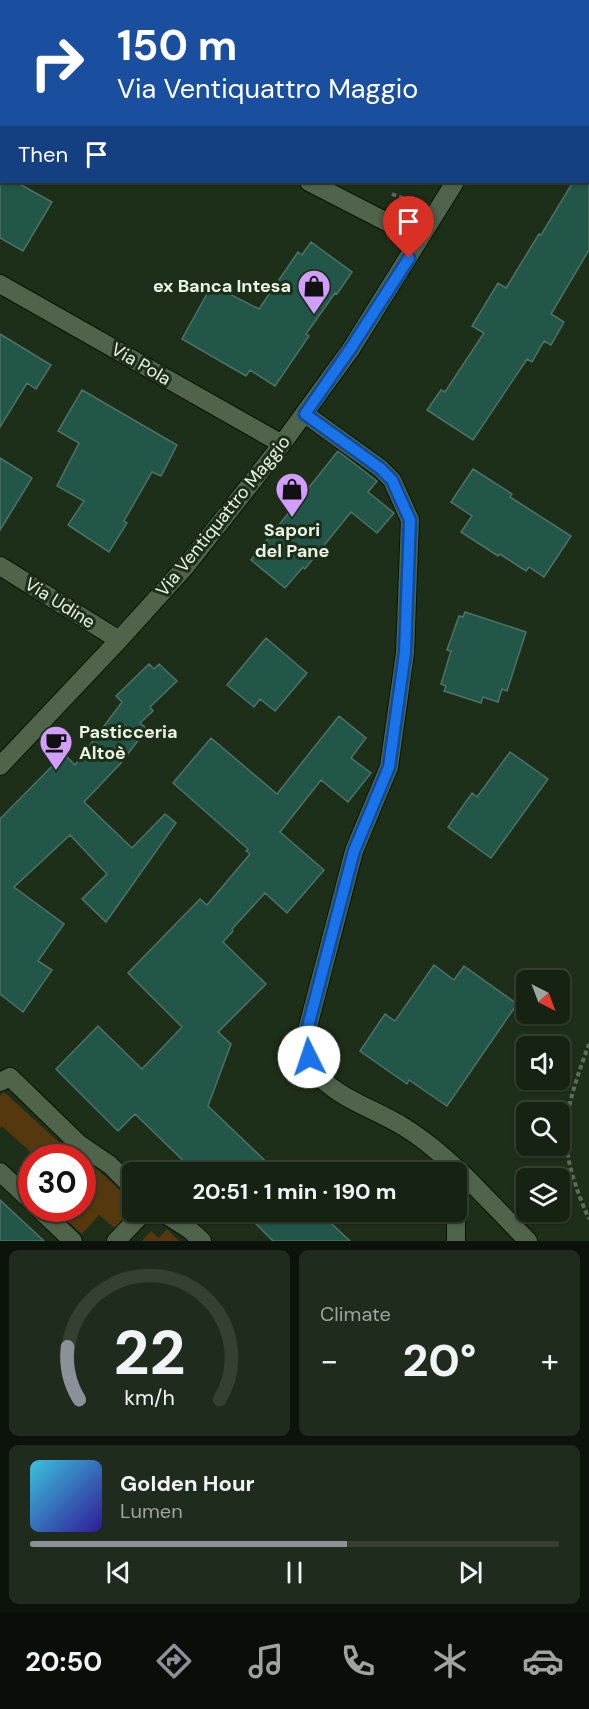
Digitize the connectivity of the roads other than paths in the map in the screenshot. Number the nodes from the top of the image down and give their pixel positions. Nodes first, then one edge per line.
1 (311, 183) edge
2 (454, 183) edge
3 (420, 239) junction
4 (0, 284) edge
5 (305, 414) junction
6 (282, 444) junction
7 (0, 566) edge
8 (119, 640) junction
9 (0, 766) edge
10 (0, 1082) edge
11 (450, 1162) edge
12 (0, 1172) edge
13 (122, 1177) edge
14 (467, 1178) edge
15 (18, 1189) edge
16 (53, 1222) edge
17 (134, 1222) edge
18 (178, 1222) edge
19 (456, 1222) edge
20 (74, 1241) edge
21 (116, 1241) edge
22 (202, 1241) edge
23 (456, 1241) edge
24 (528, 1241) edge

1 - 3 street
2 - 3 street, Via Ventiquattro Maggio
3 - 5 street, Via Ventiquattro Maggio
4 - 6 street, Via Pola
5 - 6 street, Via Ventiquattro Maggio
5 - 11 street
6 - 8 street, Via Ventiquattro Maggio
7 - 8 street, Via Udine
8 - 9 street, Via Ventiquattro Maggio
10 - 13 street
12 - 15 street
14 - 24 street
16 - 20 street
17 - 21 street
18 - 22 street
19 - 23 street

